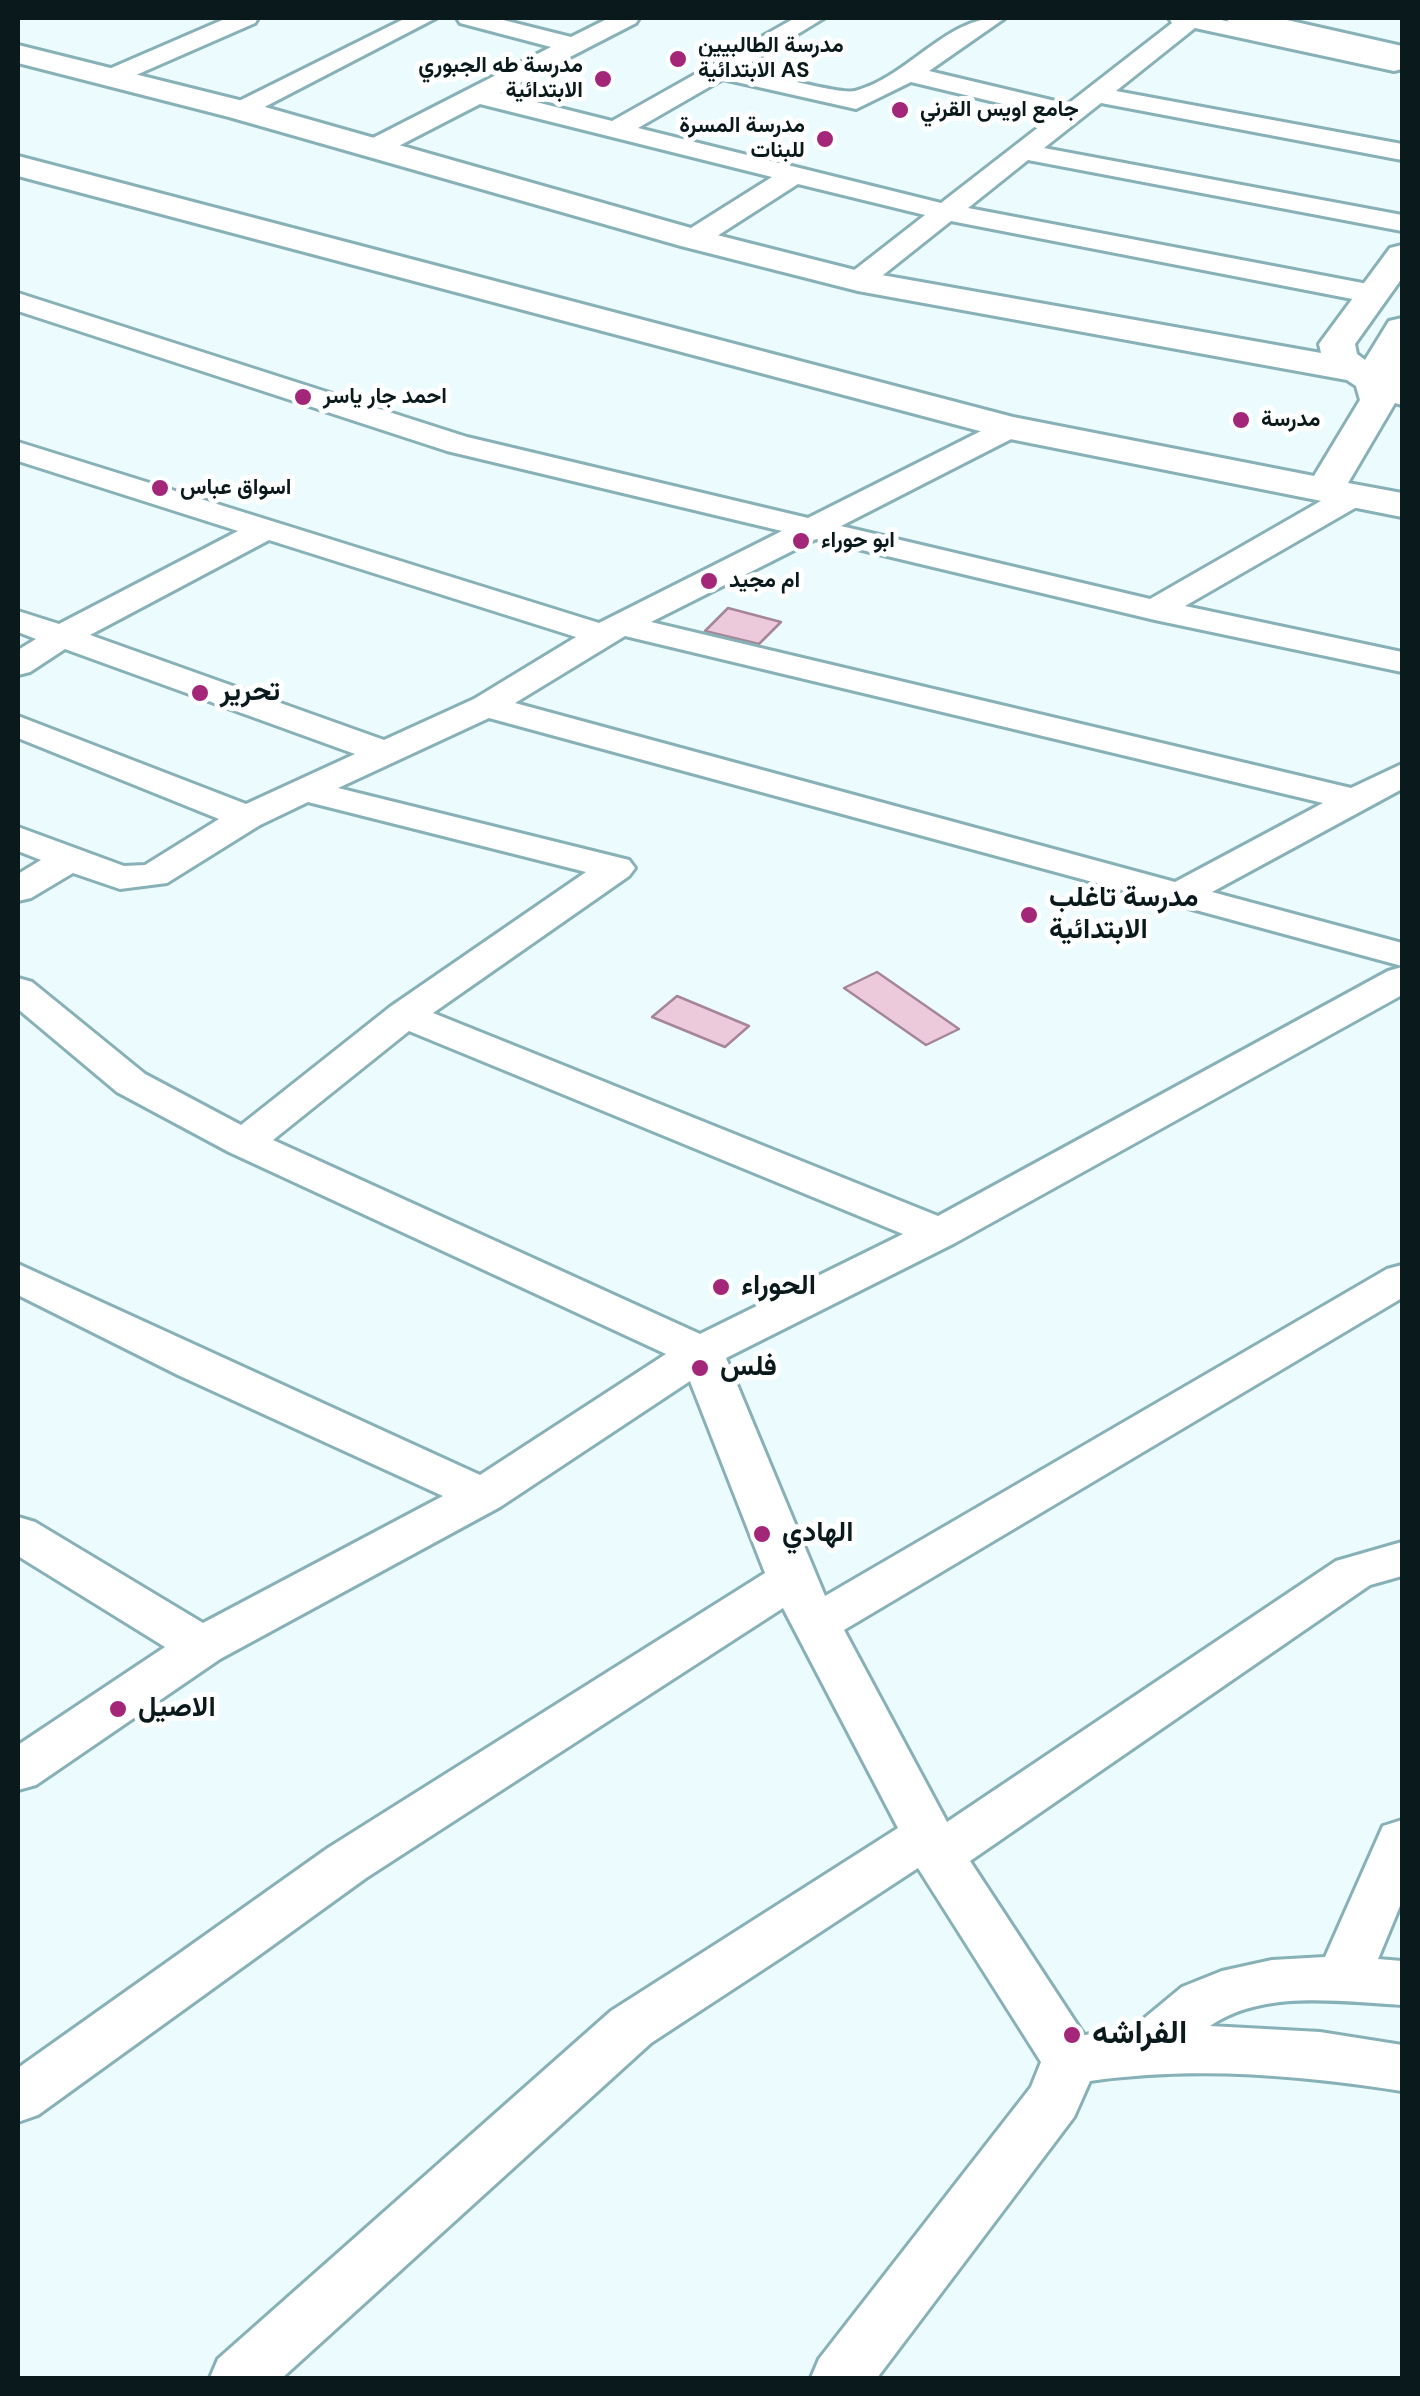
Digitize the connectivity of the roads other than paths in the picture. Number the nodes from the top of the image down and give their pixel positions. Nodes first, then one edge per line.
1 (182, 18) edge
2 (424, 18) edge
3 (469, 18) edge
4 (626, 18) edge
5 (812, 18) edge
6 (993, 18) edge
7 (1242, 18) edge
8 (1346, 18) edge
9 (1186, 19) edge
10 (235, 23) edge
11 (1402, 29) edge
12 (575, 46) junction
13 (18, 54) edge
14 (1394, 60) edge
15 (716, 70) junction
16 (908, 74) junction
17 (111, 77) junction
18 (1092, 94) junction
19 (480, 96) junction
20 (240, 110) junction
21 (1070, 112) junction
22 (617, 128) junction
23 (376, 147) junction
24 (1020, 152) junction
25 (1402, 152) edge
26 (18, 166) edge
27 (795, 174) junction
28 (944, 212) junction
29 (1402, 223) edge
30 (693, 239) junction
31 (1402, 256) edge
32 (858, 281) junction
33 (1373, 294) junction
34 (18, 302) edge
35 (1402, 329) edge
36 (1391, 384) edge
37 (1010, 428) junction
38 (18, 451) edge
39 (1338, 494) junction
40 (1402, 505) edge
41 (808, 528) junction
42 (264, 530) junction
43 (1155, 610) junction
44 (18, 620) edge
45 (613, 630) junction
46 (63, 636) junction
47 (1402, 662) edge
48 (18, 665) edge
49 (486, 706) junction
50 (18, 726) edge
51 (384, 752) junction
52 (1402, 775) edge
53 (302, 790) junction
54 (1354, 799) junction
55 (247, 817) junction
56 (18, 838) edge
57 (69, 858) junction
58 (18, 890) edge
59 (1182, 894) junction
60 (1402, 954) edge
61 (1402, 979) edge
62 (18, 990) edge
63 (404, 1015) junction
64 (244, 1143) junction
65 (940, 1232) junction
66 (18, 1278) edge
67 (1402, 1279) edge
68 (700, 1352) junction
69 (483, 1495) junction
70 (18, 1534) edge
71 (1402, 1559) edge
72 (804, 1601) junction
73 (202, 1646) junction
74 (18, 1771) edge
75 (1402, 1840) edge
76 (933, 1845) junction
77 (1343, 1978) junction
78 (1402, 1983) edge
79 (1146, 2048) junction
80 (1070, 2060) junction
81 (1402, 2068) edge
82 (18, 2098) edge
83 (240, 2378) edge
84 (841, 2378) edge

1 - 10 street
2 - 20 street
3 - 12 street
4 - 12 street
5 - 15 street
6 - 16 street
7 - 14 street
8 - 11 street
9 - 14 street
9 - 18 street
10 - 17 street
12 - 19 street
13 - 17 street
15 - 16 street
15 - 22 street
16 - 21 street
17 - 20 street
18 - 21 street
18 - 25 street
19 - 22 street
19 - 23 street
20 - 23 street
21 - 24 street
22 - 27 street
23 - 30 street
24 - 28 street
24 - 29 street
26 - 37 street
27 - 28 street
27 - 30 street
28 - 32 street
28 - 33 street
30 - 32 street
31 - 33 street
32 - 36 street
33 - 36 street
34 - 41 street
35 - 36 street
36 - 39 street
36 - 39 street
37 - 39 street
37 - 41 street
38 - 42 street
39 - 40 street
39 - 43 street
41 - 43 street
41 - 45 street
42 - 45 street
42 - 46 street
43 - 47 street
44 - 46 street
45 - 49 street
45 - 54 street
46 - 48 street
46 - 51 street
49 - 51 street
49 - 59 street
50 - 55 street
51 - 53 street
52 - 54 street
53 - 55 street
53 - 63 street
54 - 59 street
55 - 57 street
56 - 57 street
57 - 58 street
59 - 60 street
61 - 65 street
62 - 64 street
63 - 64 street
63 - 65 street
64 - 68 street
65 - 68 street
66 - 69 street
67 - 72 street
68 - 69 street
68 - 72 street
69 - 73 street
70 - 73 street
71 - 76 street
72 - 76 street
72 - 82 street
73 - 74 street
75 - 77 street
76 - 80 street
76 - 83 street
77 - 78 street
77 - 79 street
79 - 80 street
79 - 81 street
80 - 84 street

